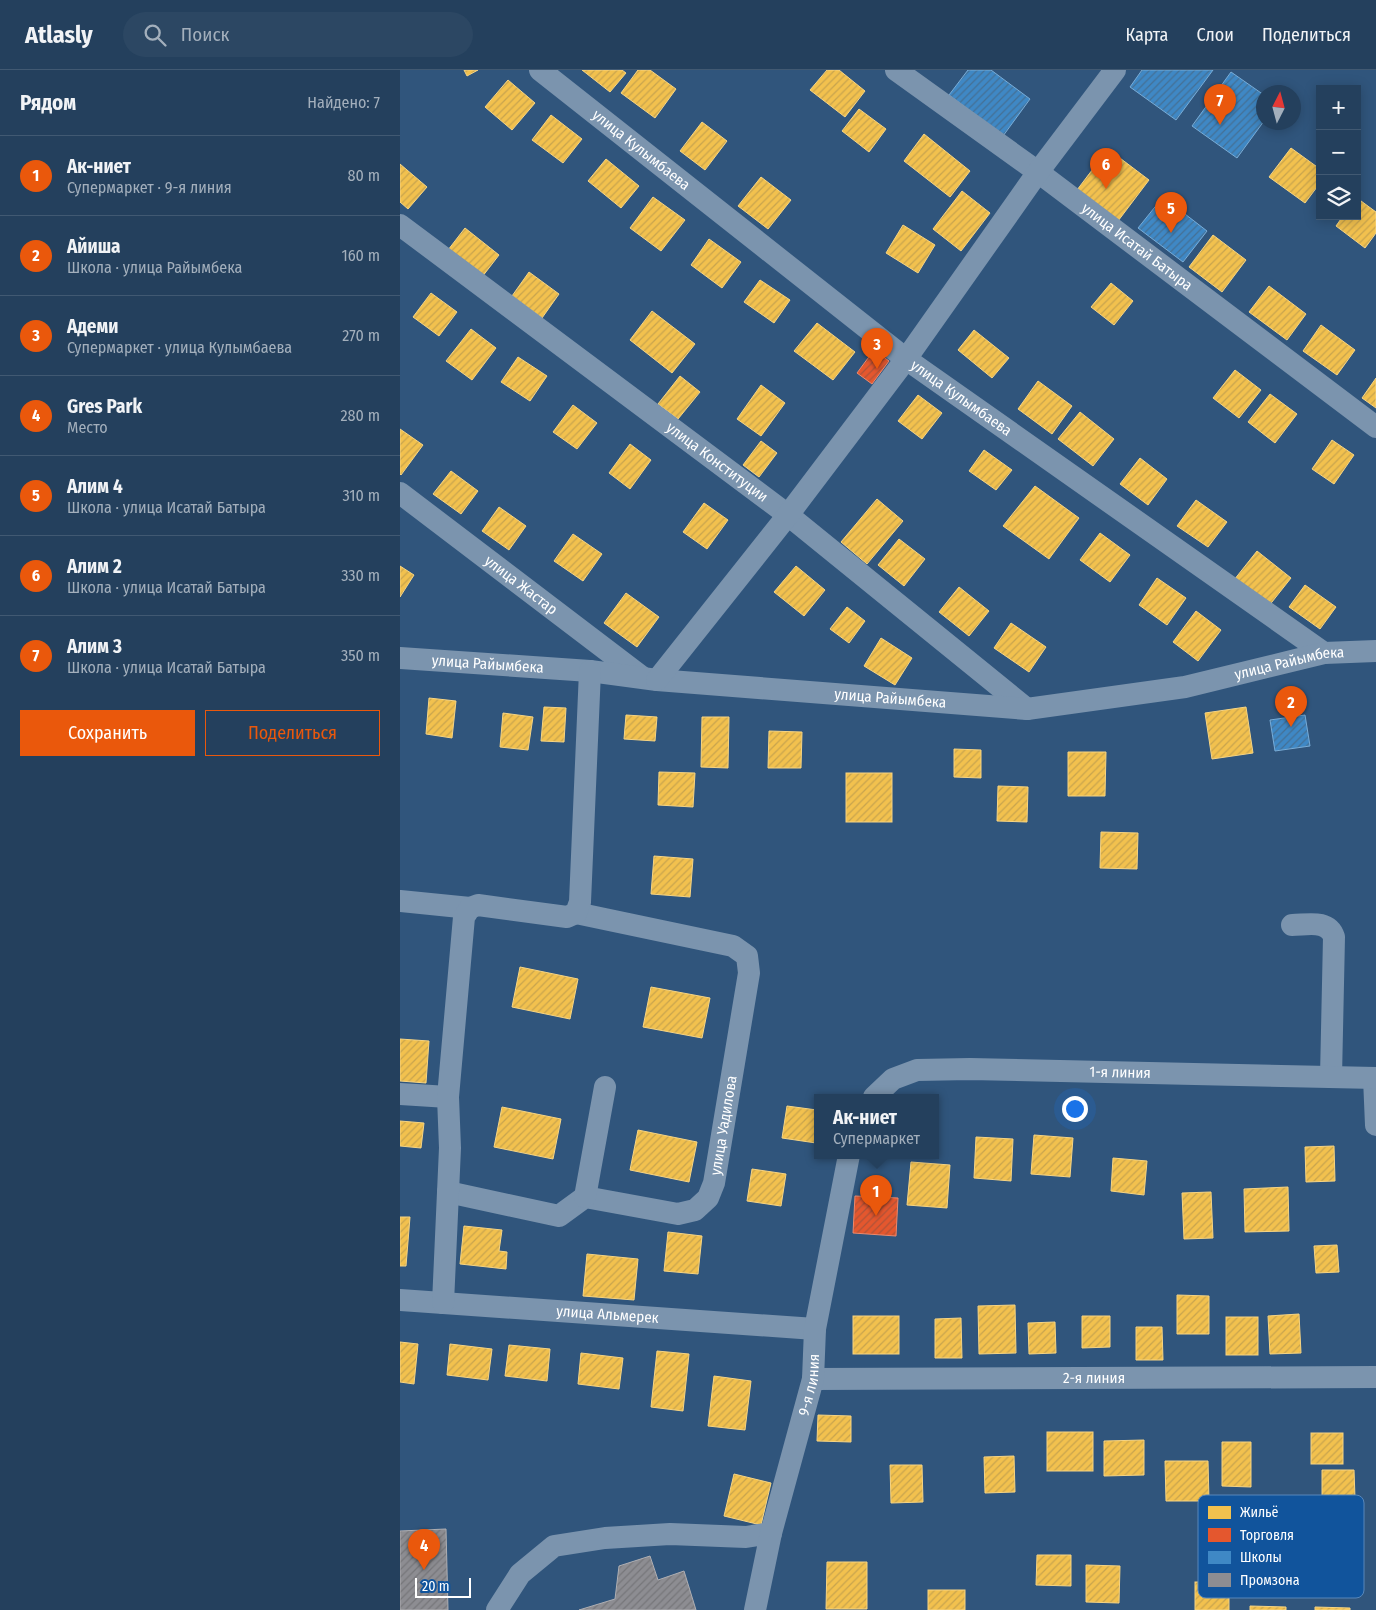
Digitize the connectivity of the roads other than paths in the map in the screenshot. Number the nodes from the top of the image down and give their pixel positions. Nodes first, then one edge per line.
1 (540, 70) edge
2 (896, 70) edge
3 (1115, 70) edge
4 (1038, 172) junction
5 (400, 225) edge
6 (906, 360) junction
7 (1376, 428) edge
8 (400, 493) edge
9 (788, 515) junction
10 (1376, 651) edge
11 (1324, 653) junction
12 (400, 658) edge
13 (590, 671) junction
14 (650, 679) junction
15 (1027, 709) junction
16 (400, 902) edge
17 (470, 908) junction
18 (576, 913) junction
19 (1292, 925) dead end
20 (1331, 1077) junction
21 (1375, 1078) edge
22 (605, 1087) dead end
23 (400, 1094) edge
24 (877, 1094) edge
25 (448, 1097) junction
26 (1376, 1125) edge
27 (848, 1159) edge
28 (448, 1192) junction
29 (585, 1197) junction
30 (400, 1300) edge
31 (443, 1303) junction
32 (815, 1329) junction
33 (1376, 1377) edge
34 (813, 1379) junction
35 (771, 1533) junction
36 (496, 1610) edge
37 (755, 1610) edge

1 - 6 street, улица Кулымбаева
2 - 4 street, улица Исатай Батыра
3 - 4 street
4 - 6 street
4 - 7 street, улица Исатай Батыра
5 - 9 street, улица Конституции
6 - 9 street
6 - 11 street, улица Кулымбаева
8 - 14 street, улица Жастар
9 - 14 street
9 - 15 street, улица Конституции
10 - 11 street, улица Райымбека
11 - 15 street, улица Райымбека
12 - 13 street, улица Райымбека
13 - 14 street, улица Райымбека
13 - 18 street
14 - 15 street, улица Райымбека
16 - 17 street, улица Уадилова
17 - 18 street, улица Уадилова
17 - 25 street
18 - 29 street, улица Уадилова
19 - 20 street
20 - 21 street, 1-я линия
20 - 24 street, 1-я линия
21 - 26 street
22 - 29 street
23 - 25 street
25 - 28 street
27 - 32 street, 9-я линия
28 - 29 street
28 - 31 street
30 - 31 street, улица Альмерек
31 - 32 street, улица Альмерек
32 - 34 street, 9-я линия
33 - 34 street, 2-я линия
34 - 35 street, 9-я линия
35 - 36 street
35 - 37 street, 9-я линия

